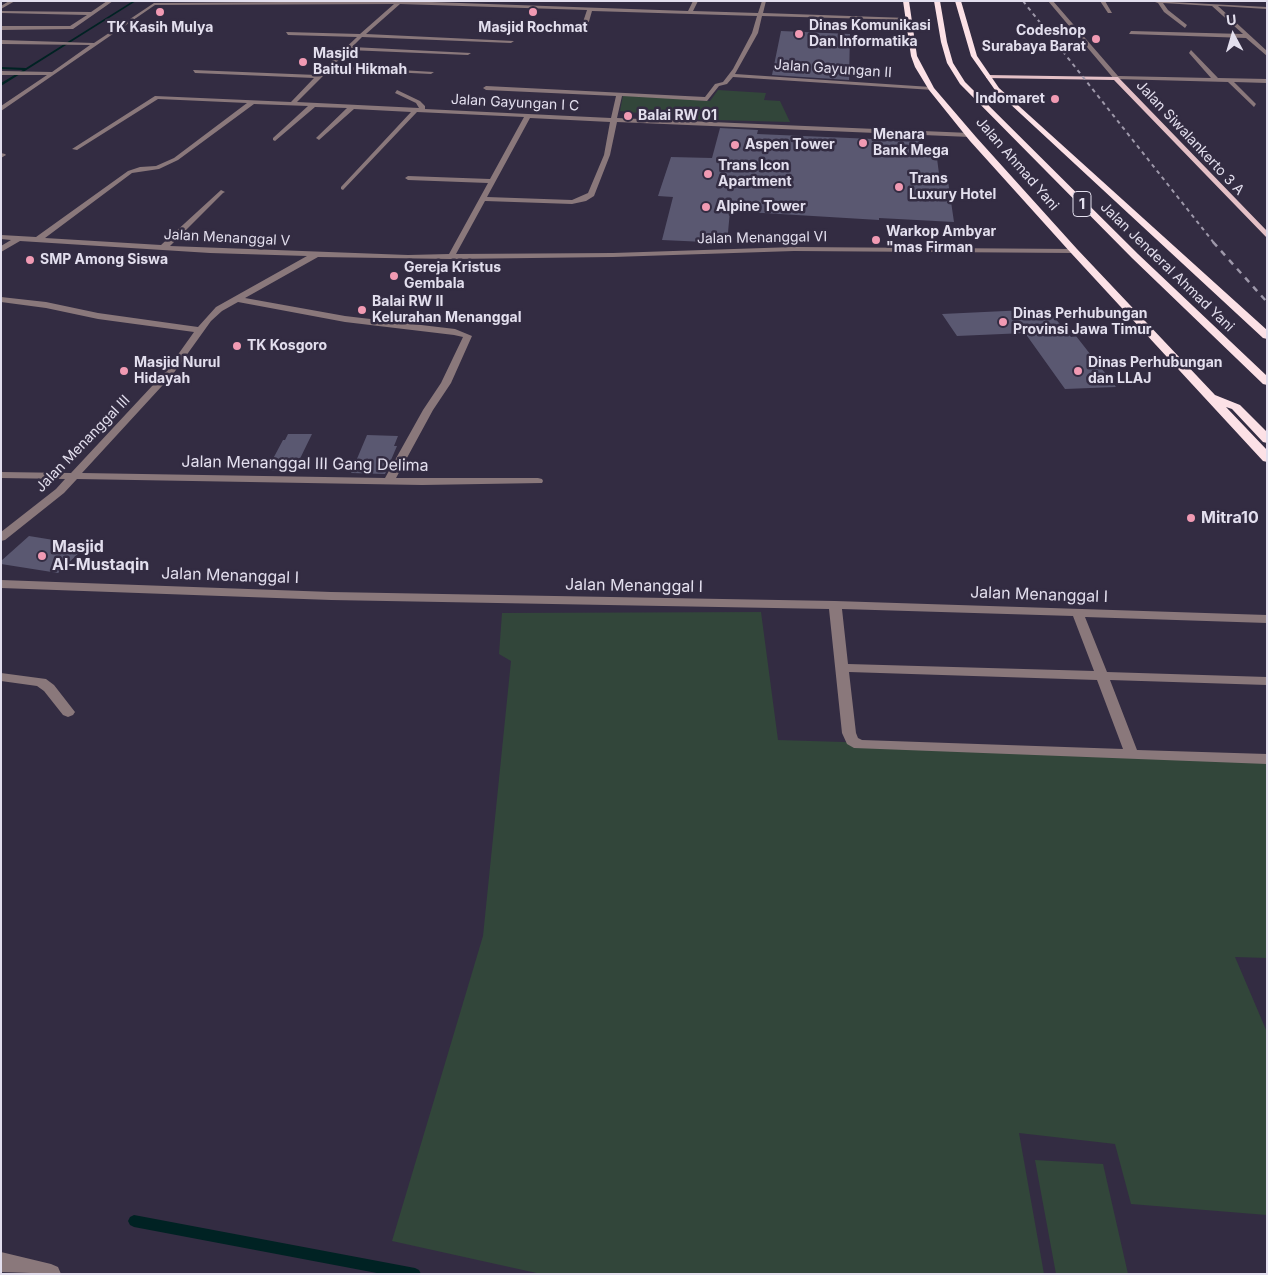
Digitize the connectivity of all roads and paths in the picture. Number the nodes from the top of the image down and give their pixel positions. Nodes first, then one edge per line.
1 (13, 1) edge
2 (111, 1) edge
3 (495, 1) edge
4 (696, 1) edge
5 (764, 1) edge
6 (937, 1) edge
7 (958, 1) edge
8 (1050, 1) edge
9 (1102, 1) edge
10 (1154, 1) edge
11 (1264, 1) edge
12 (400, 2) edge
13 (1160, 2) edge
14 (155, 3) edge
15 (908, 4) edge
16 (1214, 5) junction
17 (490, 6) junction
18 (1267, 6) edge
19 (1, 8) edge
20 (590, 10) junction
21 (1, 12) edge
22 (1110, 12) dead end
23 (689, 13) junction
24 (94, 14) junction
25 (761, 15) junction
26 (908, 20) junction
27 (585, 25) dead end
28 (1186, 26) dead end
29 (1, 28) edge
30 (288, 33) dead end
31 (1131, 33) dead end
32 (1248, 36) junction
33 (360, 37) junction
34 (1, 41) edge
35 (511, 41) dead end
36 (94, 44) junction
37 (347, 48) junction
38 (1259, 48) junction
39 (1267, 48) edge
40 (1191, 52) dead end
41 (468, 53) dead end
42 (1267, 54) edge
43 (329, 67) junction
44 (195, 71) dead end
45 (430, 72) dead end
46 (1, 73) edge
47 (15, 73) junction
48 (51, 74) junction
49 (732, 74) junction
50 (318, 77) junction
51 (988, 77) junction
52 (1116, 78) junction
53 (1, 79) edge
54 (1216, 80) junction
55 (1229, 80) junction
56 (1267, 81) edge
57 (486, 88) dead end
58 (931, 89) junction
59 (397, 92) dead end
60 (619, 94) junction
61 (254, 101) junction
62 (292, 104) junction
63 (313, 105) junction
64 (1254, 105) dead end
65 (352, 107) junction
66 (2, 108) edge
67 (418, 111) junction
68 (528, 116) junction
69 (614, 120) junction
70 (970, 135) junction
71 (319, 138) dead end
72 (275, 139) dead end
73 (75, 149) dead end
74 (408, 178) dead end
75 (492, 181) junction
76 (344, 188) dead end
77 (222, 192) dead end
78 (483, 199) junction
79 (1267, 236) edge
80 (1, 237) edge
81 (19, 238) junction
82 (38, 239) junction
83 (162, 248) junction
84 (1, 250) edge
85 (1074, 251) junction
86 (317, 254) junction
87 (451, 257) junction
88 (1, 299) edge
89 (239, 299) junction
90 (199, 330) junction
91 (1267, 336) edge
92 (1267, 382) edge
93 (1208, 396) junction
94 (1267, 439) edge
95 (1267, 458) edge
96 (1, 475) edge
97 (73, 477) junction
98 (389, 481) junction
99 (538, 481) dead end
100 (1, 538) edge
101 (1, 584) edge
102 (835, 605) junction
103 (1077, 612) junction
104 (1267, 619) edge
105 (842, 668) junction
106 (1102, 676) junction
107 (1, 677) edge
108 (1267, 681) edge
109 (68, 712) dead end
110 (1132, 754) junction
111 (1267, 758) edge
112 (1, 1262) edge
113 (51, 1274) edge

1 - 19 street
2 - 24 street
3 - 17 street
4 - 23 street
5 - 25 street
6 - 92 highway, Jalan Jenderal Ahmad Yani / 1
7 - 51 highway, Jalan Jenderal Ahmad Yani / 1
8 - 52 street
9 - 22 street
10 - 13 street
11 - 18 street
12 - 14 street
12 - 17 street
12 - 33 street
13 - 16 street
13 - 28 street
14 - 36 street
15 - 26 highway, Jalan Ahmad Yani / 1
16 - 18 street
16 - 32 street
17 - 20 street
20 - 23 street
20 - 27 street
21 - 24 street
23 - 25 street
24 - 29 street
25 - 26 street
25 - 49 street
26 - 58 highway, Jalan Ahmad Yani / 1
30 - 33 street
31 - 32 street
32 - 38 street
33 - 35 street
33 - 37 street
34 - 36 street
36 - 48 street
37 - 41 street
37 - 43 street
38 - 39 street
38 - 42 street
40 - 54 street
43 - 45 street
43 - 50 street
44 - 50 street
46 - 47 street
47 - 48 street
47 - 53 street
48 - 66 street
49 - 58 street, Jalan Gayungan II
49 - 60 street
50 - 62 street
51 - 52 main road
51 - 91 highway, Jalan Jenderal Ahmad Yani / 1
52 - 54 street
52 - 79 main road, Jalan Siwalankerto 3 A
54 - 55 street
55 - 56 street
55 - 64 street
57 - 60 street
58 - 70 highway, Jalan Ahmad Yani / 1
59 - 67 street
60 - 69 street
61 - 62 street, Jalan Gayungan I C
61 - 73 street, Jalan Gayungan I C
61 - 82 street
62 - 63 street, Jalan Gayungan I C
63 - 65 street, Jalan Gayungan I C
63 - 72 street
65 - 67 street, Jalan Gayungan I C
65 - 71 street
67 - 68 street, Jalan Gayungan I C
67 - 76 street
68 - 69 street, Jalan Gayungan I C
68 - 75 street
69 - 70 street, Jalan Gayungan I C
69 - 78 street
70 - 85 highway, Jalan Ahmad Yani / 1
74 - 75 street
75 - 78 street
77 - 83 street
78 - 87 street
80 - 81 street, Jalan Menanggal V
81 - 82 street, Jalan Menanggal V
81 - 84 street
82 - 83 street, Jalan Menanggal V
83 - 86 street, Jalan Menanggal V
85 - 87 street, Jalan Menanggal VI
85 - 93 highway, Jalan Ahmad Yani / 1
86 - 87 street, Jalan Menanggal V
86 - 89 street, Jalan Menanggal III
88 - 90 street
89 - 90 street, Jalan Menanggal III
89 - 98 street
90 - 97 street, Jalan Menanggal III
93 - 94 highway
93 - 95 highway, Jalan Ahmad Yani / 1
96 - 97 street, Jalan Menanggal III Gang Delima
97 - 98 street, Jalan Menanggal III Gang Delima
97 - 100 street, Jalan Menanggal III
98 - 99 street, Jalan Menanggal III Gang Delima
101 - 102 street, Jalan Menanggal I
102 - 103 street, Jalan Menanggal I
102 - 105 street
103 - 104 street, Jalan Menanggal I
103 - 106 street
105 - 106 street
105 - 110 street
106 - 108 street
106 - 110 street
107 - 109 street
110 - 111 street
112 - 113 street

